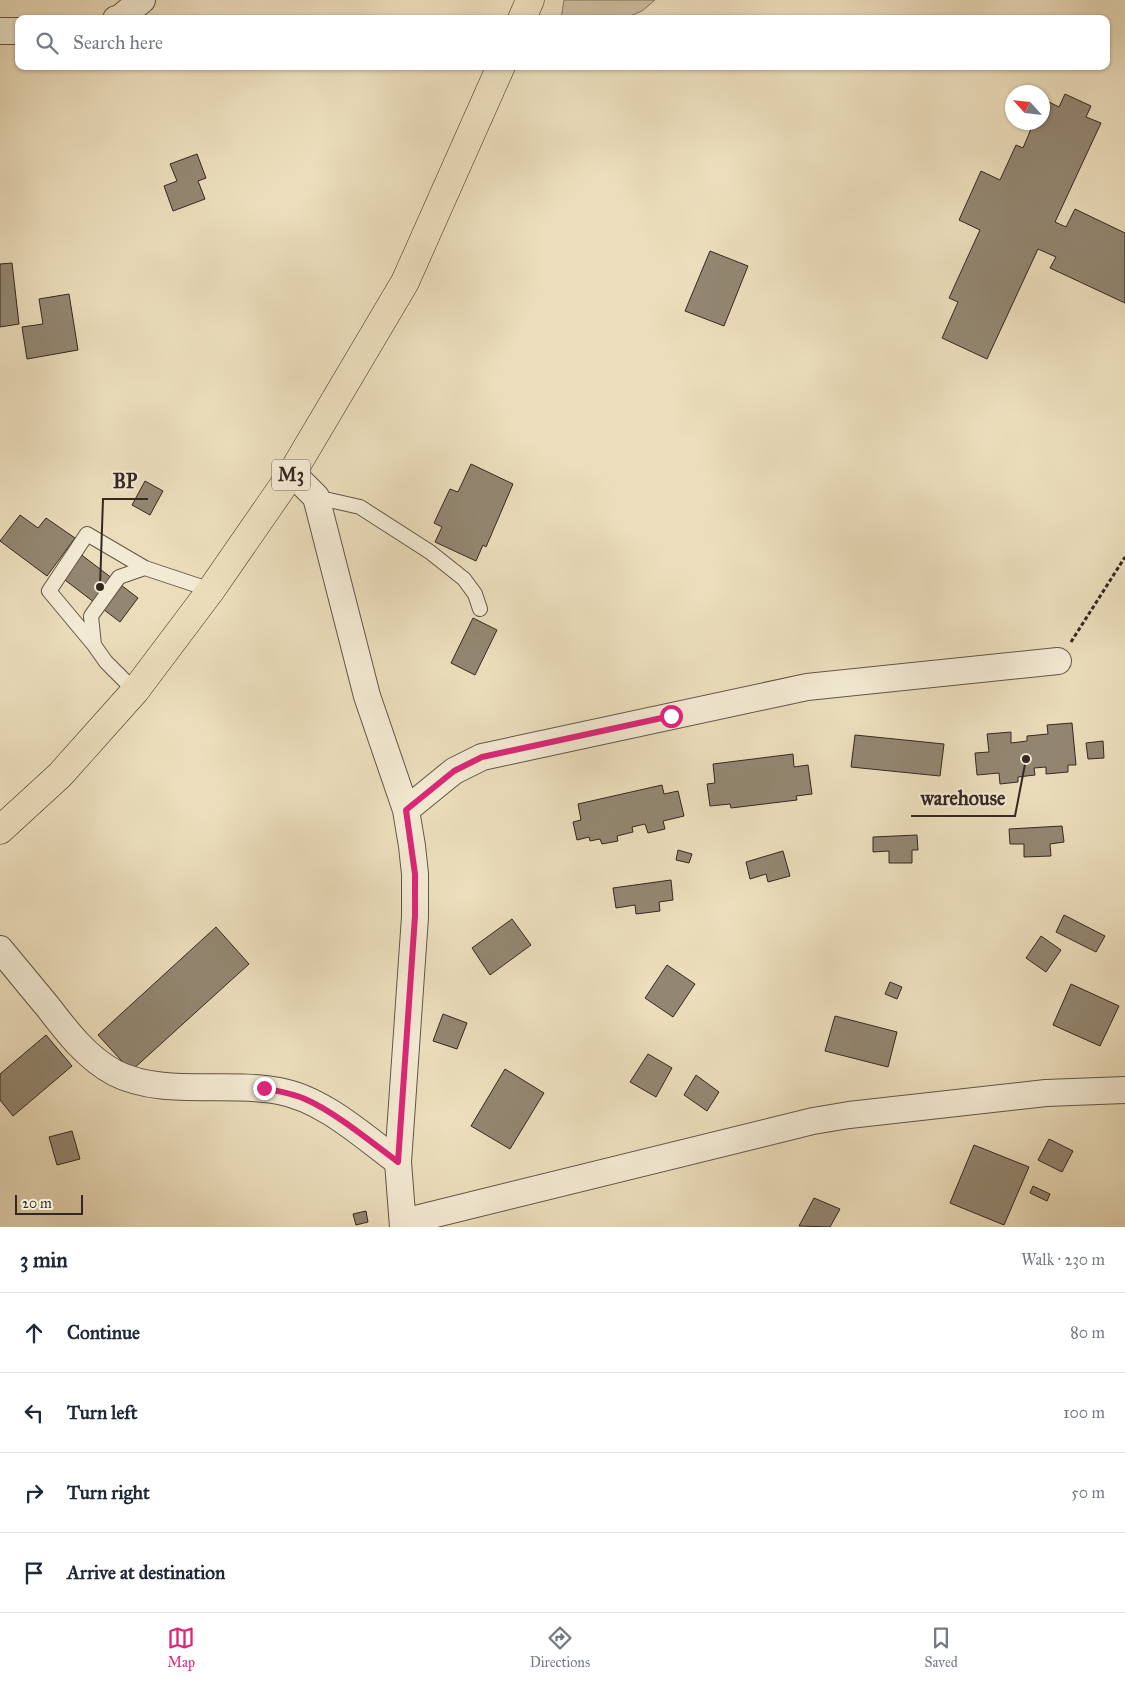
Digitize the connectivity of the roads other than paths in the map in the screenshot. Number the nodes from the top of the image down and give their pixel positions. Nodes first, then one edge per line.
1 (142, 0) edge
2 (530, 0) edge
3 (124, 15) edge
4 (524, 15) edge
5 (0, 31) edge
6 (15, 31) edge
7 (499, 70) edge
8 (292, 474) junction
9 (316, 497) junction
10 (145, 568) junction
11 (211, 590) junction
12 (480, 609) dead end
13 (94, 645) junction
14 (1058, 661) road end
15 (135, 691) junction
16 (406, 810) junction
17 (0, 830) edge
18 (0, 949) edge
19 (1125, 1090) edge
20 (398, 1162) junction
21 (403, 1225) edge

1 - 3 street
2 - 4 highway
5 - 6 street
7 - 8 highway, M3
8 - 9 street
8 - 11 highway, M3
9 - 12 lane
9 - 16 street
10 - 11 lane
10 - 13 lane
10 - 13 lane
11 - 15 highway, M3
13 - 15 lane
14 - 16 street
15 - 17 highway, M3
16 - 20 street
18 - 20 street
19 - 21 street
20 - 21 street

